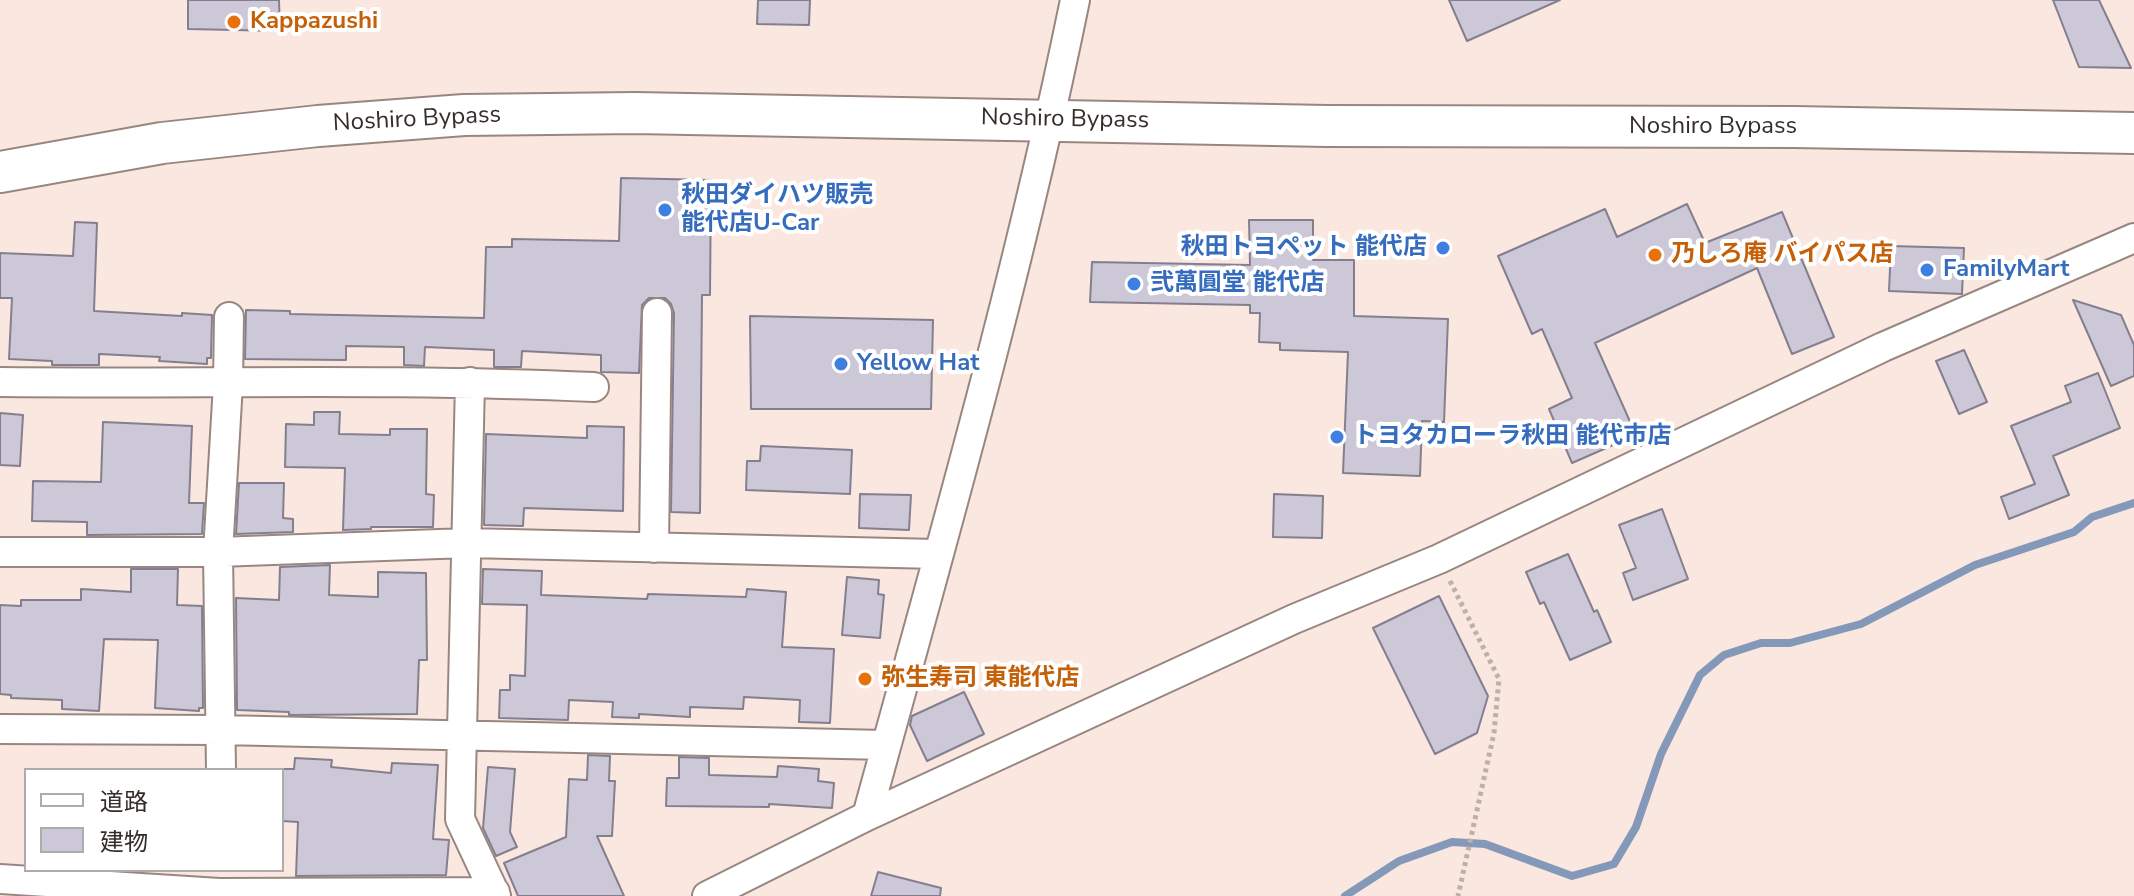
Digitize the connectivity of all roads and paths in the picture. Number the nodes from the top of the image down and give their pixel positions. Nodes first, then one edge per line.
1 (1075, 0) edge
2 (1050, 119) junction
3 (2134, 133) edge
4 (0, 172) edge
5 (2134, 238) edge
6 (657, 313) dead end
7 (229, 317) dead end
8 (0, 382) edge
9 (470, 382) junction
10 (228, 384) junction
11 (594, 387) dead end
12 (467, 543) junction
13 (654, 548) junction
14 (0, 552) edge
15 (218, 552) junction
16 (937, 554) junction
17 (1439, 559) junction
18 (0, 729) edge
19 (221, 730) junction
20 (462, 736) junction
21 (886, 745) junction
22 (221, 768) edge
23 (867, 816) junction
24 (0, 879) edge
25 (219, 886) edge
26 (496, 894) edge
27 (707, 896) edge
28 (1458, 896) edge

1 - 2 street
2 - 3 highway, Noshiro Bypass
2 - 4 highway, Noshiro Bypass
2 - 16 street
5 - 17 street
6 - 13 street
7 - 10 street
8 - 10 street
9 - 10 street
9 - 11 street
9 - 12 street
10 - 15 street
12 - 13 street
12 - 15 street
12 - 20 street
13 - 16 street
14 - 15 street
15 - 19 street
16 - 21 street
17 - 23 street
17 - 28 path
18 - 19 street
19 - 20 street
19 - 22 street
20 - 21 street
20 - 26 street
21 - 23 street
23 - 27 street
24 - 25 street
25 - 26 street

